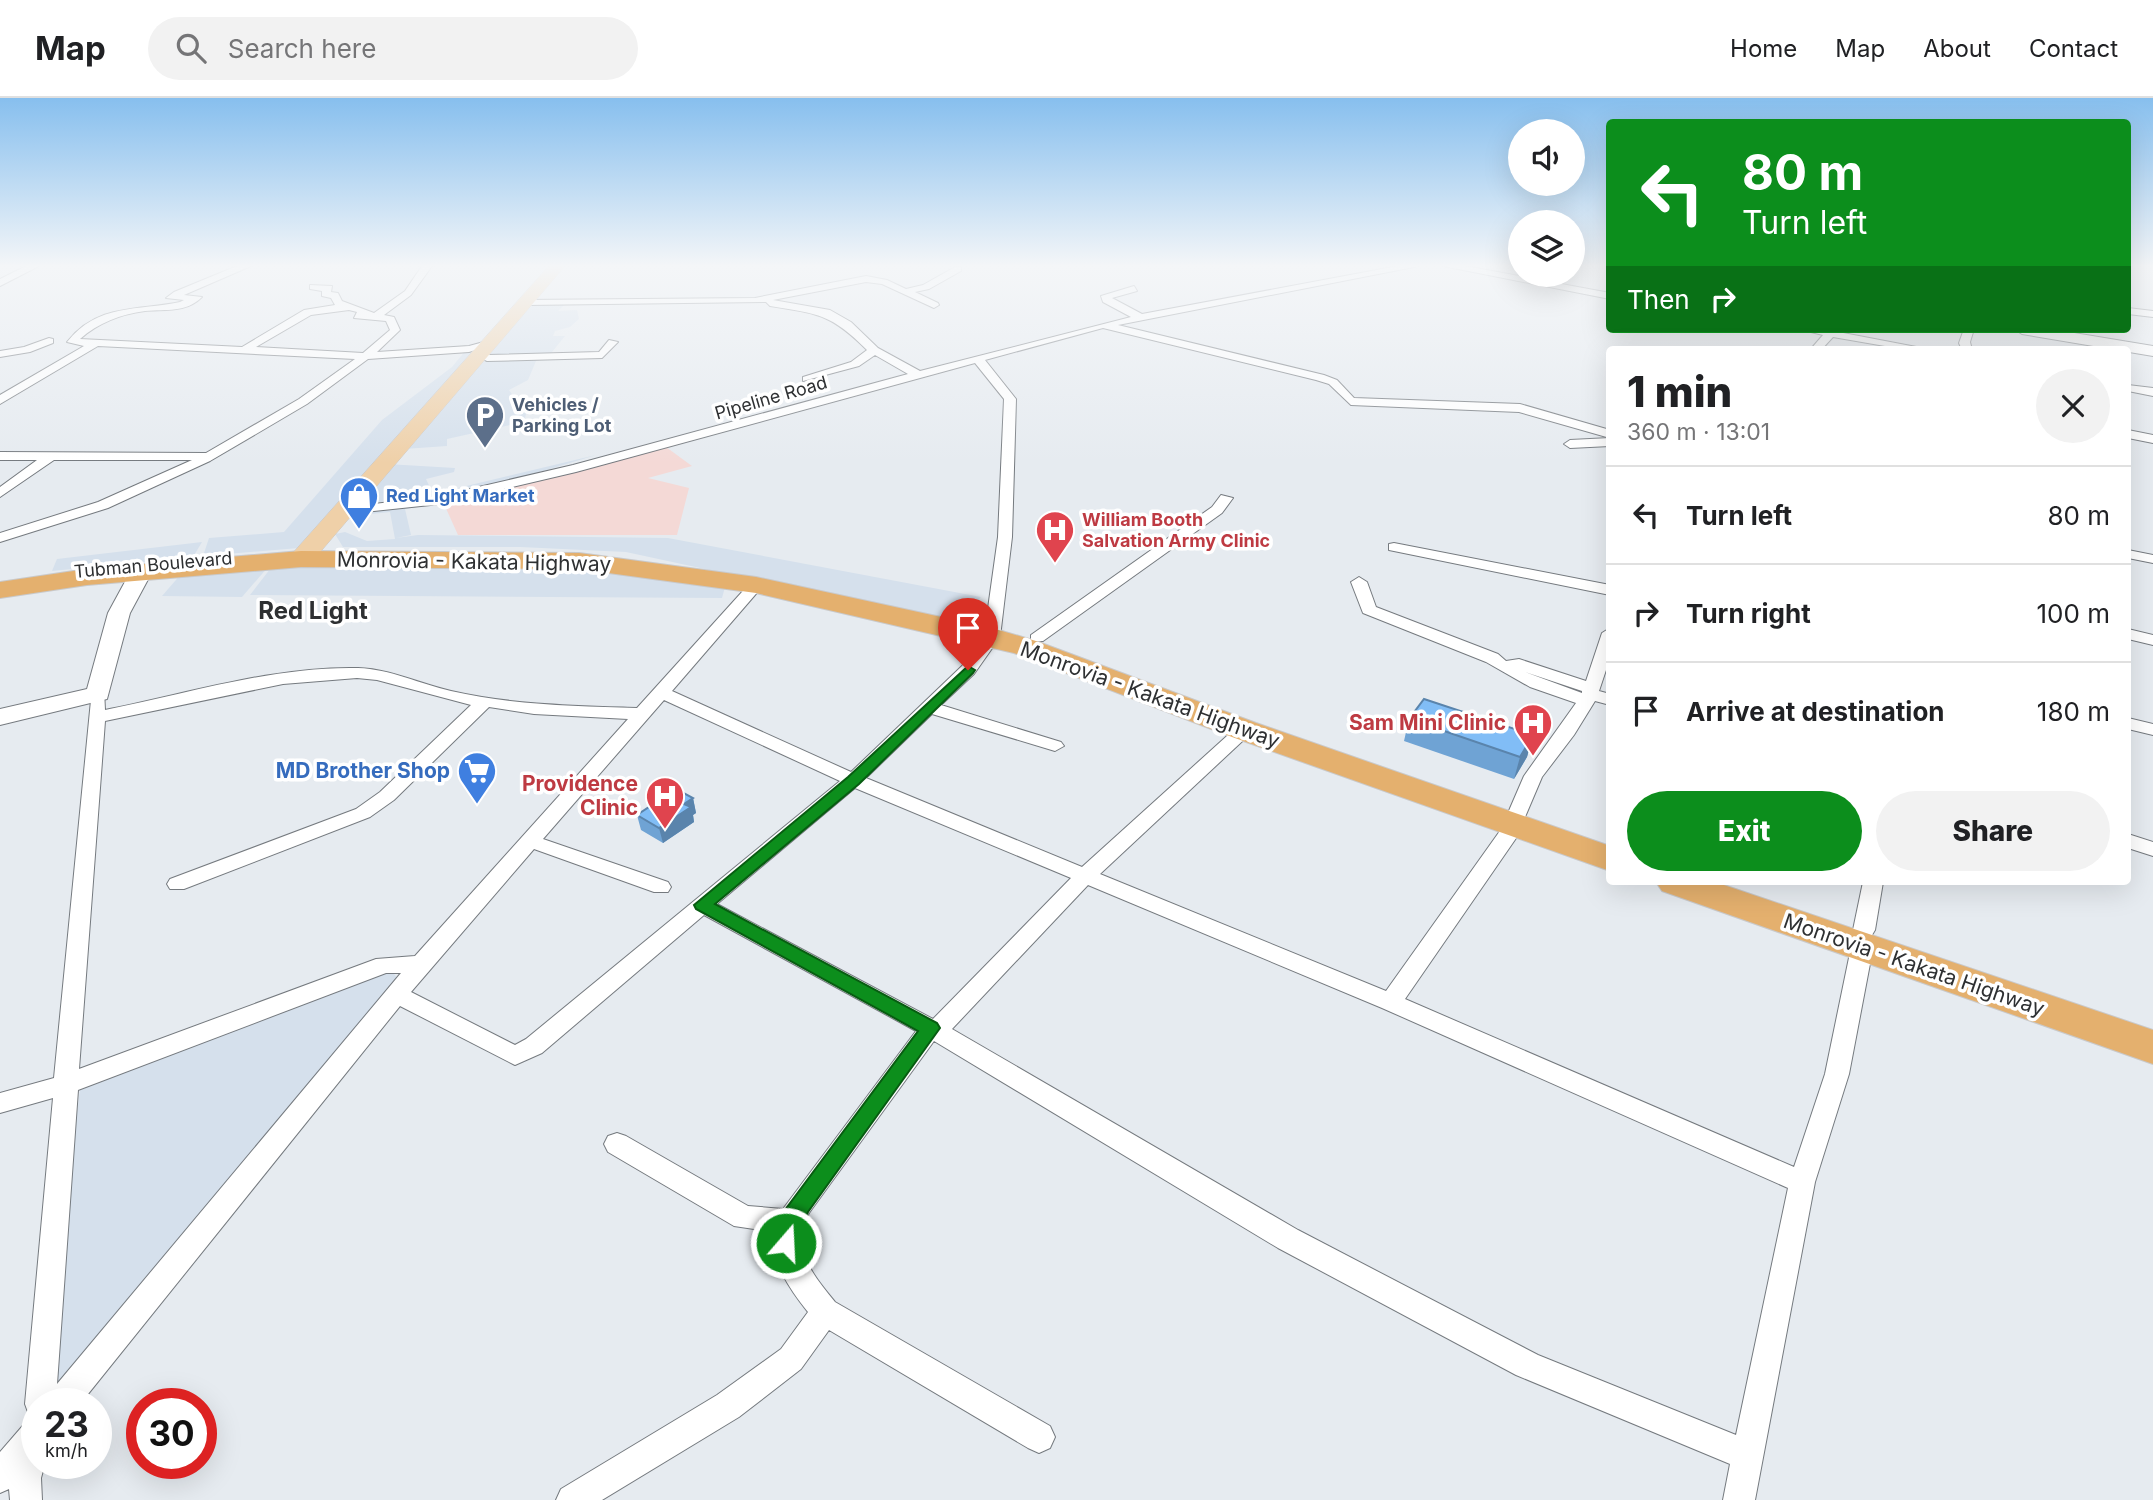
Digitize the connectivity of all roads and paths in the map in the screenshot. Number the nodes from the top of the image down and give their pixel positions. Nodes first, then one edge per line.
1 (82, 331) edge
2 (275, 331) edge
3 (393, 331) edge
4 (506, 331) edge
5 (855, 331) edge
6 (1078, 331) edge
7 (1126, 331) edge
8 (1831, 333) edge
9 (1843, 333) edge
10 (2048, 333) edge
11 (49, 341) dead end
12 (613, 342) dead end
13 (95, 344) junction
14 (1819, 346) edge
15 (1907, 346) edge
16 (2124, 346) edge
17 (2131, 347) edge
18 (246, 349) junction
19 (874, 350) junction
20 (489, 351) junction
21 (2153, 351) edge
22 (0, 354) edge
23 (366, 356) junction
24 (976, 358) junction
25 (918, 375) junction
26 (807, 379) dead end
27 (0, 386) edge
28 (23, 386) junction
29 (2131, 388) edge
30 (2153, 392) edge
31 (0, 400) edge
32 (1606, 433) edge
33 (2131, 435) edge
34 (2153, 439) edge
35 (1606, 443) edge
36 (1570, 444) dead end
37 (0, 456) edge
38 (51, 456) junction
39 (205, 456) junction
40 (0, 494) edge
41 (1226, 498) dead end
42 (0, 538) edge
43 (324, 539) junction
44 (1394, 547) dead end
45 (2131, 555) edge
46 (2153, 559) edge
47 (1503, 568) junction
48 (141, 572) junction
49 (1359, 582) dead end
50 (0, 583) edge
51 (1494, 583) dead end
52 (756, 585) junction
53 (1606, 589) edge
54 (0, 590) edge
55 (993, 630) junction
56 (2131, 635) edge
57 (1037, 638) junction
58 (2153, 639) edge
59 (1606, 644) edge
60 (661, 692) junction
61 (1589, 694) junction
62 (1606, 699) edge
63 (484, 702) junction
64 (99, 706) junction
65 (929, 707) junction
66 (642, 715) junction
67 (0, 717) edge
68 (2131, 724) edge
69 (1244, 730) junction
70 (2153, 730) edge
71 (1055, 746) dead end
72 (853, 780) junction
73 (1516, 819) junction
74 (530, 841) junction
75 (2131, 842) edge
76 (1606, 843) edge
77 (2153, 849) edge
78 (1606, 857) edge
79 (1086, 875) junction
80 (177, 884) dead end
81 (1685, 885) edge
82 (1730, 885) edge
83 (1872, 885) edge
84 (661, 887) dead end
85 (702, 905) junction
86 (1863, 939) junction
87 (421, 964) junction
88 (396, 995) junction
89 (1390, 1002) junction
90 (2153, 1027) edge
91 (933, 1030) junction
92 (2153, 1048) edge
93 (65, 1085) junction
94 (0, 1103) edge
95 (617, 1144) dead end
96 (1802, 1182) junction
97 (790, 1221) junction
98 (825, 1312) junction
99 (41, 1388) edge
100 (73, 1388) edge
101 (1039, 1437) dead end
102 (21, 1451) edge
103 (1749, 1456) junction
104 (0, 1477) edge
105 (25, 1479) edge
106 (26, 1500) edge
107 (572, 1500) edge
108 (1738, 1500) edge

1 - 13 street
2 - 18 street
3 - 23 street
4 - 20 main road
5 - 19 street
6 - 24 street, Pipeline Road
7 - 32 street
8 - 14 street
9 - 15 street
10 - 16 street
11 - 22 street
12 - 20 street
13 - 18 street
13 - 28 street
17 - 21 street
18 - 23 street
19 - 25 street
19 - 26 street
20 - 23 street
20 - 43 main road
23 - 39 street
24 - 25 street, Pipeline Road
24 - 55 street
25 - 43 street, Pipeline Road
27 - 28 street
28 - 31 street
29 - 30 street
33 - 34 street
35 - 36 street
37 - 38 street
38 - 39 street
38 - 40 street
39 - 42 street
41 - 57 street
43 - 48 highway, Tubman Boulevard
43 - 50 highway, Tubman Boulevard
43 - 52 highway, Monrovia - Kakata Highway
43 - 55 highway, Monrovia - Kakata Highway
44 - 47 street
45 - 46 street
47 - 51 street
47 - 53 street
48 - 54 highway, Tubman Boulevard
48 - 64 street
49 - 61 street
52 - 55 highway, Monrovia - Kakata Highway
52 - 60 street
55 - 57 highway, Monrovia - Kakata Highway
55 - 65 street
55 - 69 highway, Monrovia - Kakata Highway
56 - 58 street
57 - 73 highway, Monrovia - Kakata Highway
59 - 61 street
60 - 66 street
60 - 72 street
61 - 62 street
61 - 73 street
63 - 64 street
63 - 66 street
63 - 80 street
64 - 67 street
64 - 93 street
65 - 71 street
65 - 72 street
66 - 74 street
68 - 70 street
69 - 73 highway, Monrovia - Kakata Highway
69 - 79 street
72 - 79 street
72 - 85 street
73 - 76 highway, Monrovia - Kakata Highway
73 - 78 highway, Monrovia - Kakata Highway
73 - 89 street
74 - 84 street
74 - 87 street
75 - 77 street
79 - 89 street
79 - 91 street
81 - 86 highway, Monrovia - Kakata Highway
82 - 86 highway, Monrovia - Kakata Highway
83 - 86 street
85 - 88 street
85 - 91 street
86 - 90 highway, Monrovia - Kakata Highway
86 - 92 highway, Monrovia - Kakata Highway
86 - 96 street
87 - 88 street
87 - 93 street
88 - 100 street
89 - 96 street
91 - 97 street
91 - 103 street
93 - 94 street
93 - 99 street
95 - 97 street
96 - 103 street
97 - 98 street
98 - 101 street
98 - 107 street
102 - 104 street
103 - 108 street
105 - 106 street

